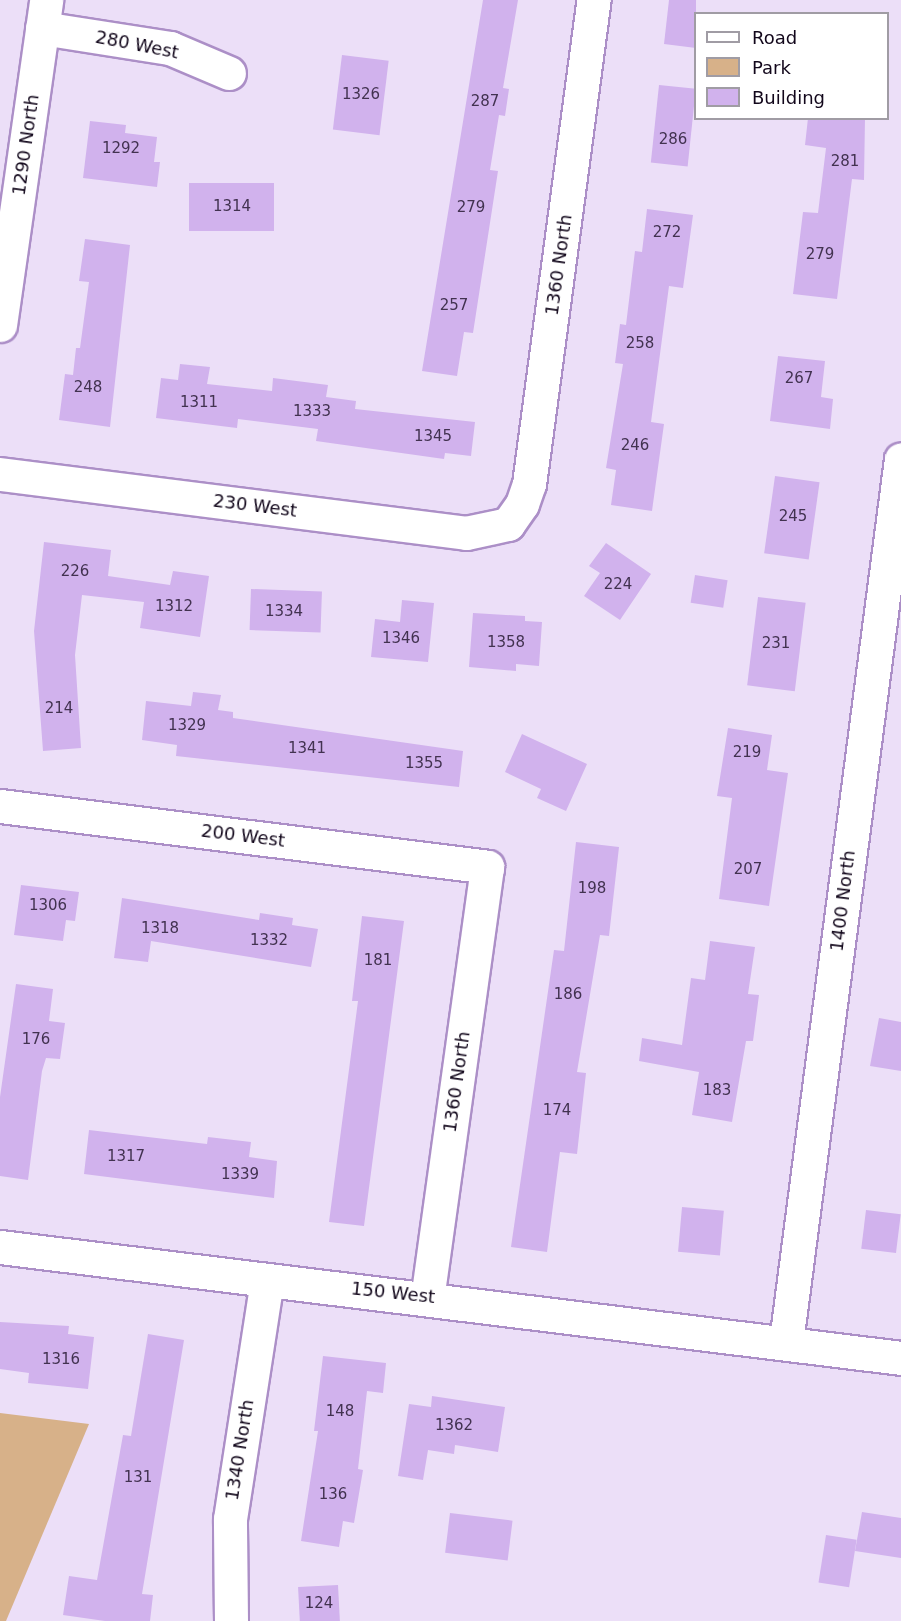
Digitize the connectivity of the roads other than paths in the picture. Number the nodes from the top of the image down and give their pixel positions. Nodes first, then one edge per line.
1 (594, 0) edge
2 (44, 14) edge
3 (229, 73) dead end
4 (0, 325) edge
5 (901, 461) edge
6 (0, 474) edge
7 (508, 524) joint
8 (0, 806) edge
9 (487, 867) joint
10 (0, 1247) edge
11 (267, 1281) junction
12 (427, 1297) junction
13 (786, 1342) junction
14 (901, 1358) edge
15 (231, 1621) edge

1 - 7 street, 1360 North
2 - 3 street, 280 West
2 - 4 street, 1290 North
5 - 13 street, 1400 North
6 - 7 street, 230 West
8 - 9 street, 200 West
9 - 12 street, 1360 North
10 - 11 street, 150 West
11 - 12 street, 150 West
11 - 15 street, 1340 North
12 - 13 street, 150 West
13 - 14 street, 150 West

